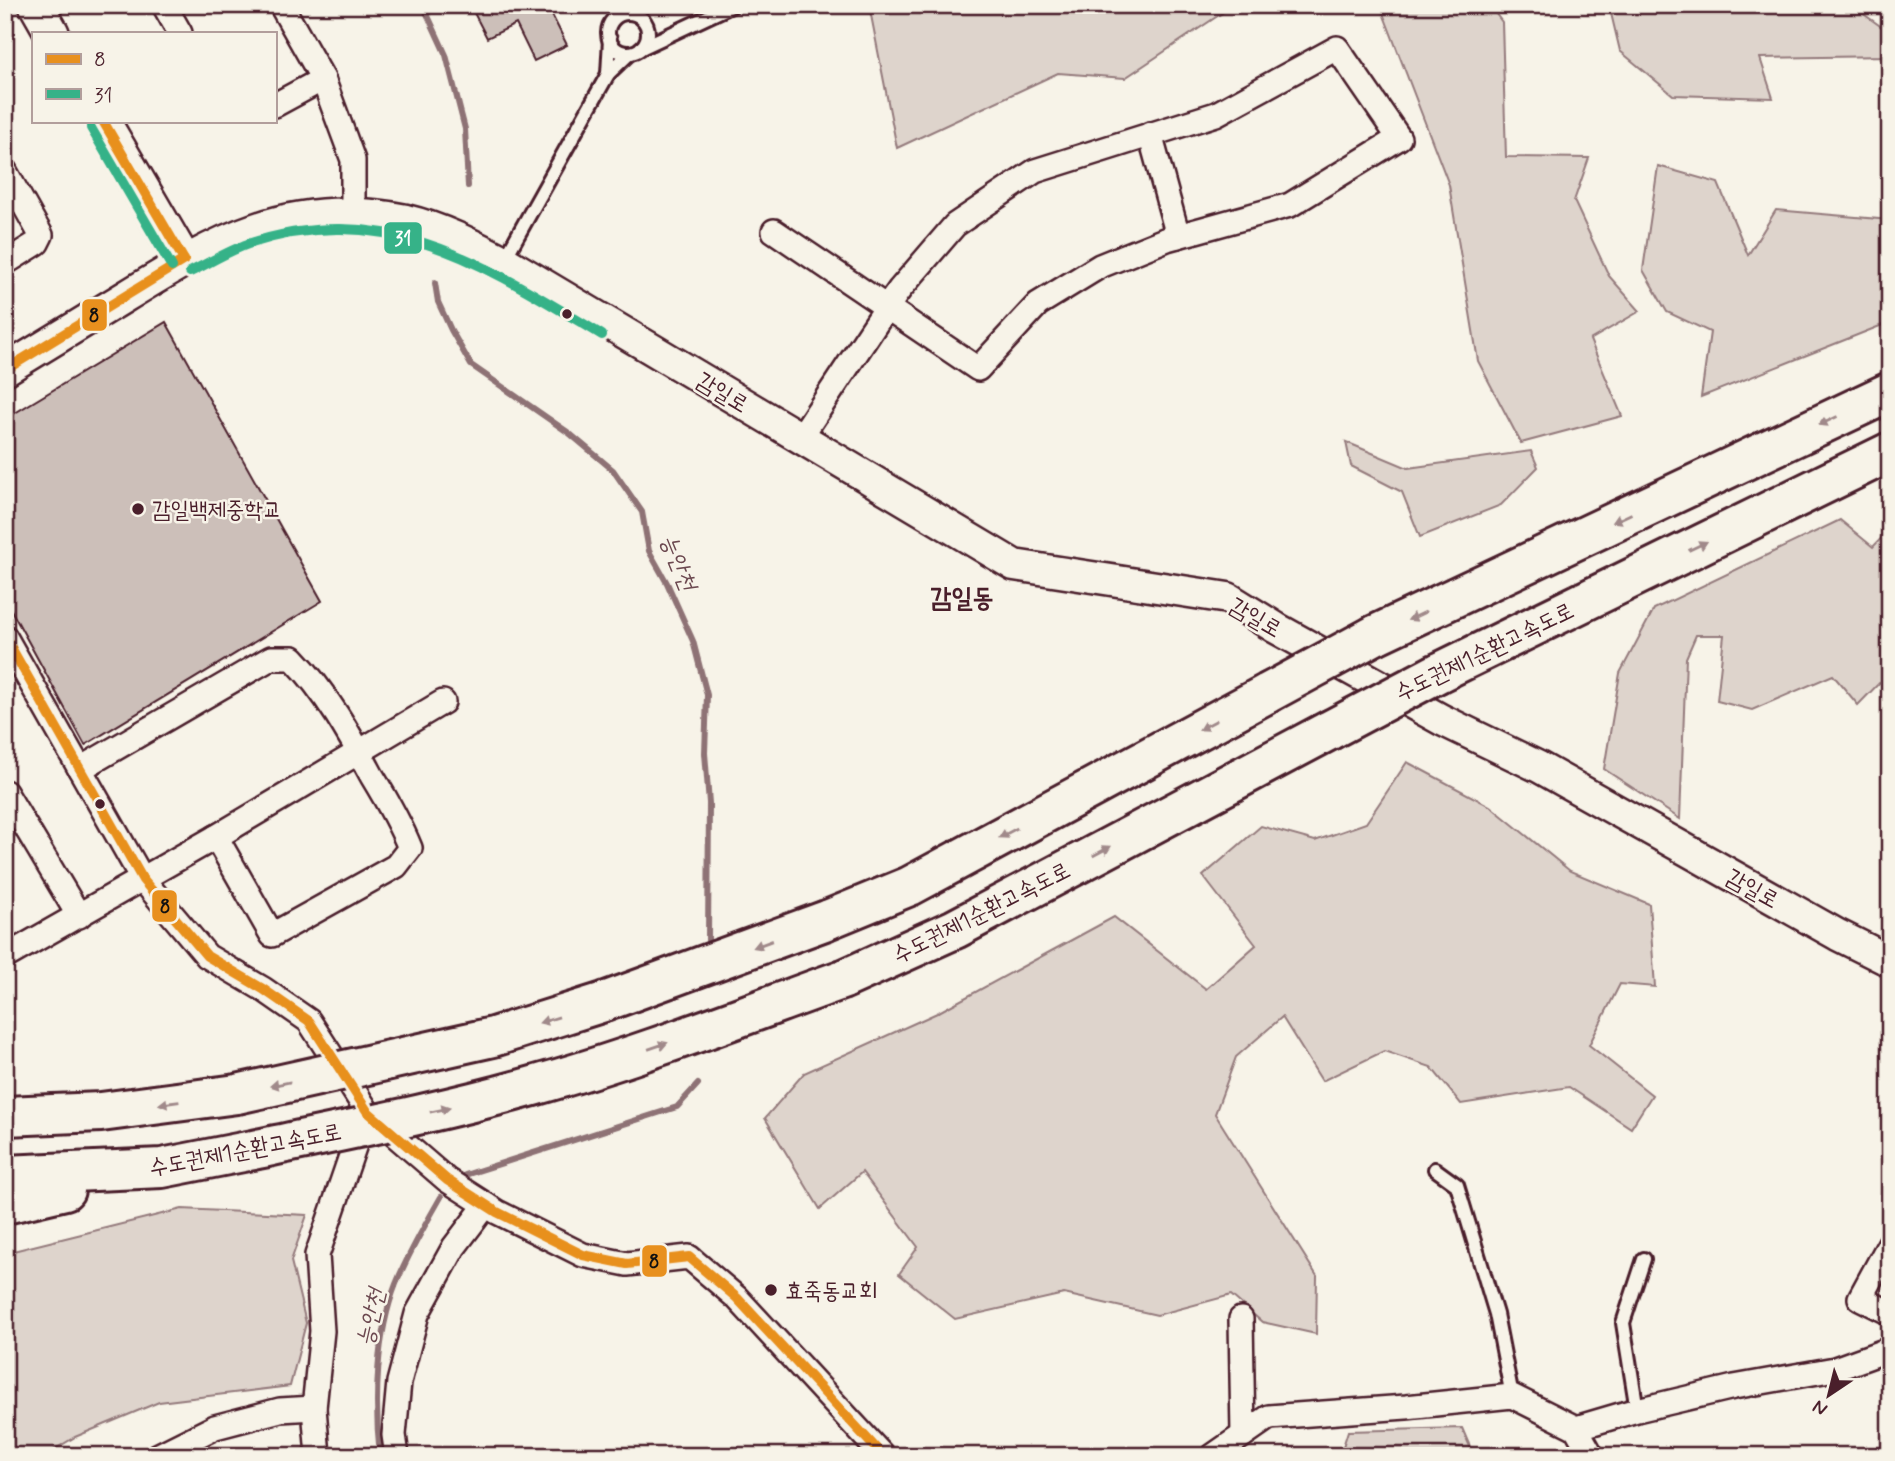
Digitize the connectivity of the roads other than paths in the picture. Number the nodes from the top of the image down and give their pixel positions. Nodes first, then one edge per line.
1 (36, 5) edge
2 (164, 5) edge
3 (281, 5) edge
4 (617, 5) edge
5 (733, 5) edge
6 (629, 9) edge
7 (614, 20) junction
8 (647, 27) junction
9 (51, 32) edge
10 (179, 32) edge
11 (669, 35) junction
12 (610, 39) junction
13 (636, 50) junction
14 (608, 74) junction
15 (323, 79) junction
16 (276, 103) edge
17 (104, 122) edge
18 (1150, 134) junction
19 (5, 171) edge
20 (353, 213) junction
21 (774, 231) dead end
22 (1178, 236) junction
23 (184, 260) junction
24 (504, 261) junction
25 (5, 263) edge
26 (887, 307) junction
27 (5, 370) edge
28 (1890, 392) edge
29 (800, 438) junction
30 (1890, 452) edge
31 (5, 638) edge
32 (443, 702) dead end
33 (360, 753) junction
34 (80, 769) junction
35 (5, 792) edge
36 (216, 838) junction
37 (143, 880) junction
38 (79, 916) junction
39 (5, 957) edge
40 (1890, 961) edge
41 (367, 1111) junction
42 (5, 1116) edge
43 (162, 1168) junction
44 (1435, 1170) dead end
45 (5, 1175) edge
46 (5, 1204) edge
47 (486, 1205) junction
48 (1890, 1243) edge
49 (1644, 1259) dead end
50 (1890, 1312) edge
51 (1241, 1319) dead end
52 (1890, 1349) edge
53 (1512, 1396) junction
54 (314, 1408) junction
55 (1637, 1410) junction
56 (1576, 1428) junction
57 (1243, 1435) junction
58 (157, 1456) edge
59 (318, 1456) edge
60 (397, 1456) edge
61 (883, 1456) edge
62 (1213, 1456) edge
63 (1591, 1456) edge

1 - 9 main road
2 - 10 street
3 - 15 street
4 - 7 lane
5 - 11 lane
6 - 7 lane
6 - 8 lane
7 - 12 lane
8 - 11 lane
8 - 13 lane
11 - 13 lane
12 - 13 lane
12 - 14 lane
13 - 14 lane
14 - 24 lane
15 - 16 street
15 - 20 street
17 - 23 main road
18 - 22 street
18 - 22 street
18 - 26 street
19 - 25 street
20 - 23 street, 감일로
20 - 24 street, 감일로
21 - 26 street
22 - 26 street
23 - 27 street, 감일로
24 - 29 street, 감일로
26 - 29 street
28 -> 42 highway, bridge
29 - 40 street, 감일로
43 -> 30 highway, 수도권제1순환고속도로, bridge
31 - 34 street
32 - 33 street
33 - 34 street
33 - 36 street
33 - 36 street
34 - 37 street
35 - 38 street
36 - 37 street
37 - 38 street
37 - 41 street
38 - 39 street
41 - 47 street
41 - 54 street
43 - 45 highway, 수도권제1순환고속도로
43 - 46 highway
44 - 53 lane
47 - 60 street
47 - 61 street
48 - 50 street
49 - 55 lane
51 - 57 street
52 - 55 street
53 - 56 street
53 - 57 street
54 - 58 street
54 - 59 street
55 - 56 street
56 - 63 street
57 - 62 street

